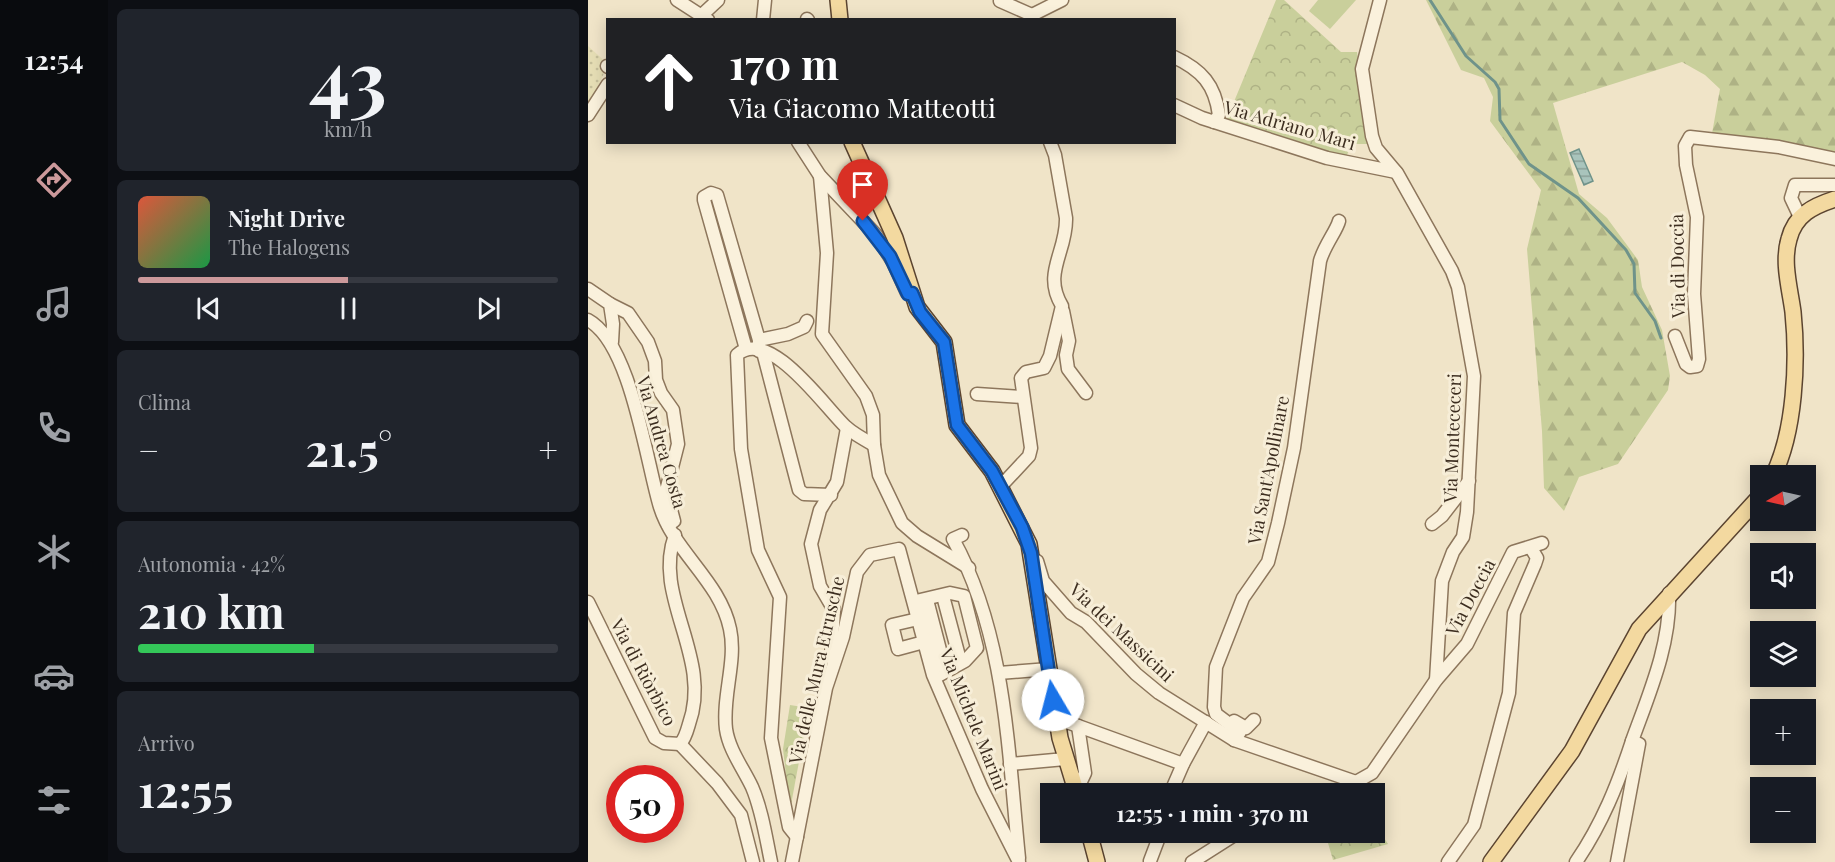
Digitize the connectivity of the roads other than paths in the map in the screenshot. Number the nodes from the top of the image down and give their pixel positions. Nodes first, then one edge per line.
1 (677, 0) edge
2 (718, 0) edge
3 (765, 0) edge
4 (838, 0) edge
5 (1062, 0) edge
6 (1380, 0) edge
7 (1000, 1) edge
8 (706, 17) edge
9 (1032, 17) edge
10 (763, 18) edge
11 (840, 18) edge
12 (1176, 58) edge
13 (606, 87) edge
14 (1176, 106) edge
15 (588, 115) edge
16 (1214, 122) junction
17 (799, 144) edge
18 (853, 144) edge
19 (1051, 144) edge
20 (1835, 159) edge
21 (1397, 173) junction
22 (819, 176) junction
23 (1835, 185) edge
24 (1835, 199) edge
25 (1800, 217) junction
26 (1339, 221) dead end
27 (588, 289) edge
28 (912, 293) junction
29 (610, 304) junction
30 (1062, 306) junction
31 (588, 320) edge
32 (807, 321) dead end
33 (1676, 341) dead end
34 (612, 342) junction
35 (757, 348) junction
36 (1086, 393) dead end
37 (977, 394) dead end
38 (1022, 397) junction
39 (847, 428) junction
40 (874, 445) junction
41 (1778, 465) edge
42 (1469, 481) junction
43 (1000, 486) junction
44 (831, 495) junction
45 (1750, 507) edge
46 (1432, 524) dead end
47 (672, 527) junction
48 (962, 535) dead end
49 (899, 549) joint
50 (1031, 553) junction
51 (969, 568) junction
52 (1669, 593) junction
53 (927, 600) junction
54 (588, 602) edge
55 (914, 604) junction
56 (918, 618) junction
57 (924, 642) junction
58 (1049, 669) junction
59 (831, 671) junction
60 (999, 673) junction
61 (938, 674) junction
62 (1436, 680) junction
63 (1056, 718) junction
64 (1211, 718) junction
65 (1254, 720) dead end
66 (1077, 726) junction
67 (1632, 741) junction
68 (680, 744) junction
69 (1065, 759) junction
70 (1183, 764) junction
71 (1010, 765) junction
72 (1356, 782) joint
73 (1073, 783) edge
74 (1081, 783) edge
75 (1175, 783) edge
76 (797, 837) junction
77 (1091, 843) edge
78 (1157, 843) edge
79 (1222, 843) edge
80 (1150, 861) edge
81 (753, 862) edge
82 (771, 862) edge
83 (792, 862) edge
84 (1020, 862) edge
85 (1096, 862) edge
86 (1192, 862) edge
87 (1448, 862) edge
88 (1491, 862) edge
89 (1576, 862) edge
90 (1617, 862) edge

1 - 8 street
2 - 8 street
3 - 10 street
4 - 11 main road
5 - 9 street
6 - 21 street, Via Montececeri
7 - 9 street
12 - 16 street
13 - 15 street
14 - 16 street, Via Adriano Mari
16 - 21 street, Via Adriano Mari
17 - 22 street
18 - 28 main road
19 - 30 street
20 - 33 street, Via di Doccia
21 - 42 street, Via Montececeri
22 - 28 street
22 - 40 street
23 - 25 street
24 - 25 main road
25 - 41 main road
26 - 64 street, Via Sant'Apollinare
27 - 29 street
28 - 43 main road
29 - 34 street
29 - 47 street
30 - 36 street
30 - 38 street
31 - 34 street, Via Andrea Costa
32 - 35 street
34 - 47 street, Via Andrea Costa
35 - 35 street
35 - 39 street
35 - 44 street
35 - 76 street
37 - 38 street
38 - 43 street
39 - 40 street
39 - 44 street
40 - 51 street
42 - 46 street
42 - 62 street, Via Montececeri
43 - 50 main road
44 - 59 street
45 - 52 main road
47 - 68 street
47 - 82 street, Via Andrea Costa
48 - 51 street
49 - 55 street, Via Michele Marini
49 - 59 street, Via delle Mura Etrusche
50 - 58 main road
50 - 64 street, Via dei Massicini
51 - 60 street
52 - 67 street
52 - 88 main road
53 - 55 street
53 - 61 street
53 - 61 street
54 - 68 street, Via di Riòrbico
55 - 56 street, Via Michele Marini
56 - 57 street, Via Michele Marini
56 - 57 street
57 - 61 street, Via Michele Marini
58 - 60 street
58 - 63 main road
59 - 76 street, Via delle Mura Etrusche
60 - 71 street
61 - 61 street
61 - 84 street, Via Michele Marini
62 - 72 street
62 - 87 street, Via Doccia
63 - 66 street
63 - 69 main road
64 - 65 street
64 - 70 street
64 - 72 street
66 - 70 street
66 - 74 street
67 - 89 street
67 - 90 street
68 - 81 street, Via di Riòrbico
69 - 71 street
69 - 73 main road
70 - 75 street
71 - 84 street
76 - 83 street, Via delle Mura Etrusche
77 - 85 main road
78 - 80 street
79 - 86 street

